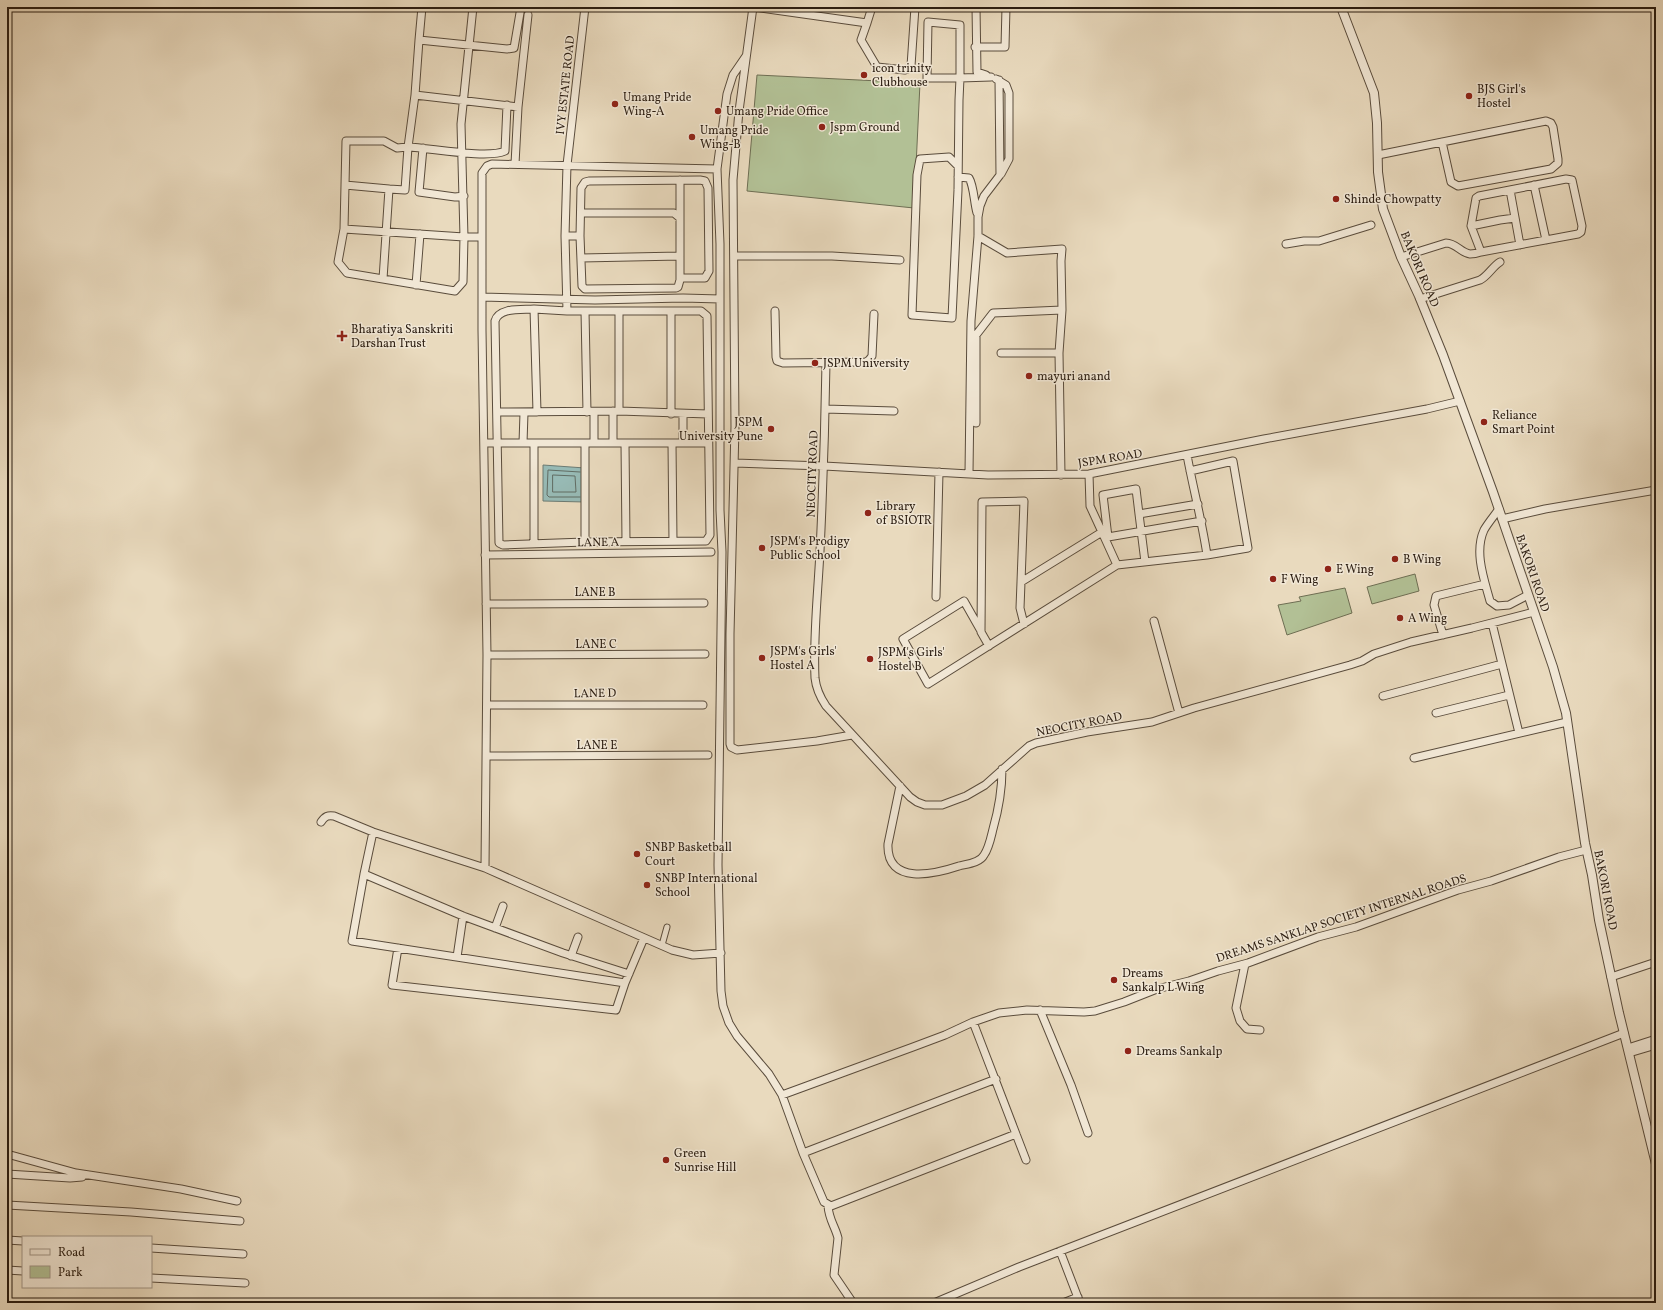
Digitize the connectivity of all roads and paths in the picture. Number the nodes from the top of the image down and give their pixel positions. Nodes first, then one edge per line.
1 (422, 7) edge
2 (473, 7) edge
3 (521, 7) edge
4 (585, 7) edge
5 (753, 7) edge
6 (872, 7) edge
7 (915, 7) edge
8 (976, 7) edge
9 (1006, 7) edge
10 (1341, 7) edge
11 (528, 15) dead end
12 (867, 23) junction
13 (419, 40) junction
14 (468, 44) junction
15 (975, 47) junction
16 (746, 56) junction
17 (991, 77) junction
18 (960, 78) junction
19 (415, 95) junction
20 (462, 100) junction
21 (507, 105) junction
22 (518, 107) junction
23 (1442, 142) junction
24 (408, 147) junction
25 (423, 148) junction
26 (461, 152) junction
27 (1378, 155) junction
28 (515, 164) junction
29 (567, 165) junction
30 (958, 166) junction
31 (716, 168) junction
32 (958, 177) junction
33 (680, 180) junction
34 (345, 185) junction
35 (1534, 185) junction
36 (389, 189) junction
37 (405, 190) junction
38 (1510, 190) junction
39 (420, 192) junction
40 (464, 196) junction
41 (581, 213) junction
42 (978, 217) junction
43 (680, 218) junction
44 (1515, 218) junction
45 (1371, 225) dead end
46 (1471, 226) junction
47 (344, 229) junction
48 (386, 232) junction
49 (420, 234) junction
50 (565, 236) junction
51 (580, 236) junction
52 (978, 236) junction
53 (464, 237) junction
54 (482, 237) junction
55 (1546, 240) junction
56 (1286, 244) dead end
57 (1520, 245) junction
58 (1481, 252) junction
59 (680, 256) junction
60 (734, 256) junction
61 (1401, 257) junction
62 (581, 258) junction
63 (900, 260) dead end
64 (1500, 262) dead end
65 (382, 279) junction
66 (680, 280) junction
67 (416, 285) junction
68 (482, 297) junction
69 (645, 299) junction
70 (720, 299) junction
71 (1420, 299) junction
72 (567, 300) junction
73 (534, 309) junction
74 (1062, 310) junction
75 (567, 311) junction
76 (585, 311) junction
77 (646, 311) junction
78 (671, 311) junction
79 (775, 311) dead end
80 (619, 312) junction
81 (874, 314) dead end
82 (1059, 353) junction
83 (1001, 354) dead end
84 (826, 363) junction
85 (1460, 401) junction
86 (825, 409) junction
87 (616, 411) junction
88 (894, 411) dead end
89 (497, 412) junction
90 (537, 412) junction
91 (591, 412) junction
92 (524, 413) junction
93 (671, 414) junction
94 (683, 414) junction
95 (708, 414) junction
96 (976, 423) dead end
97 (708, 428) junction
98 (720, 428) junction
99 (484, 443) junction
100 (497, 443) junction
101 (524, 443) junction
102 (534, 443) junction
103 (585, 443) junction
104 (594, 443) junction
105 (613, 443) junction
106 (624, 443) junction
107 (672, 443) junction
108 (683, 443) junction
109 (708, 443) junction
110 (1187, 455) junction
111 (734, 463) junction
112 (824, 466) junction
113 (1190, 471) junction
114 (939, 472) junction
115 (969, 473) junction
116 (1089, 474) junction
117 (1061, 475) junction
118 (1656, 490) edge
119 (1198, 504) junction
120 (1499, 509) junction
121 (1139, 514) junction
122 (1502, 519) junction
123 (1202, 522) junction
124 (1141, 532) junction
125 (1105, 536) junction
126 (626, 541) junction
127 (673, 541) junction
128 (585, 542) junction
129 (534, 544) junction
130 (711, 552) dead end
131 (485, 555) junction
132 (1207, 555) junction
133 (1145, 562) junction
134 (1117, 565) junction
135 (1021, 582) junction
136 (1485, 584) junction
137 (1528, 595) junction
138 (936, 597) dead end
139 (704, 603) dead end
140 (486, 604) junction
141 (1534, 612) junction
142 (1154, 621) dead end
143 (1492, 623) junction
144 (1024, 624) junction
145 (981, 632) junction
146 (1443, 635) junction
147 (988, 646) junction
148 (704, 654) dead end
149 (487, 655) junction
150 (1502, 664) junction
151 (1509, 695) junction
152 (1383, 696) dead end
153 (487, 705) junction
154 (703, 705) dead end
155 (1179, 713) junction
156 (1436, 713) dead end
157 (1567, 722) junction
158 (1518, 733) junction
159 (852, 735) junction
160 (708, 755) dead end
161 (486, 756) junction
162 (1414, 758) dead end
163 (1002, 769) junction
164 (900, 786) junction
165 (321, 822) dead end
166 (373, 832) junction
167 (1586, 850) junction
168 (485, 868) junction
169 (364, 874) junction
170 (503, 906) dead end
171 (463, 916) junction
172 (495, 928) junction
173 (667, 928) dead end
174 (578, 937) dead end
175 (644, 938) junction
176 (662, 945) junction
177 (398, 948) junction
178 (721, 953) junction
179 (571, 956) junction
180 (457, 957) junction
181 (1656, 962) edge
182 (1245, 964) junction
183 (629, 974) junction
184 (1611, 977) junction
185 (625, 983) junction
186 (1040, 1010) junction
187 (973, 1022) junction
188 (1260, 1030) dead end
189 (1624, 1033) junction
190 (1656, 1039) edge
191 (1656, 1045) edge
192 (1629, 1051) junction
193 (996, 1079) junction
194 (782, 1095) junction
195 (1088, 1133) dead end
196 (1016, 1134) junction
197 (803, 1153) junction
198 (7, 1154) edge
199 (1026, 1160) dead end
200 (1656, 1164) edge
201 (7, 1174) edge
202 (88, 1176) junction
203 (237, 1201) dead end
204 (7, 1205) edge
205 (828, 1206) junction
206 (240, 1221) dead end
207 (7, 1240) edge
208 (22, 1241) edge
209 (152, 1248) edge
210 (1060, 1251) junction
211 (243, 1254) dead end
212 (7, 1270) edge
213 (22, 1271) edge
214 (152, 1278) edge
215 (245, 1283) dead end
216 (1079, 1300) edge
217 (853, 1303) edge
218 (934, 1303) edge
219 (1063, 1303) edge

1 - 13 street
2 - 14 street
3 - 14 street
4 - 29 street, IVY ESTATE ROAD
5 - 12 street
5 - 16 street
6 - 12 street
7 - 12 street
8 - 15 street
9 - 15 street
10 - 27 street, BAKORI ROAD
11 - 22 street
13 - 14 street
13 - 19 street
14 - 20 street
15 - 17 street
16 - 31 street
16 - 60 street
17 - 18 street
17 - 42 street
18 - 18 street
18 - 30 street
19 - 20 street
19 - 24 street
20 - 21 street
20 - 26 street
21 - 22 street
21 - 26 street
22 - 28 street
23 - 23 street
23 - 27 street
24 - 25 street
24 - 34 street
24 - 37 street
25 - 26 street
25 - 39 street
26 - 40 street
27 - 61 street, BAKORI ROAD
28 - 29 street
28 - 54 street
29 - 31 street
29 - 50 street, IVY ESTATE ROAD
30 - 32 street
30 - 32 street
31 - 70 street
32 - 42 street
33 - 41 street
33 - 43 street
33 - 66 street
34 - 36 street
34 - 47 street
35 - 38 street
35 - 55 street
35 - 55 street
36 - 37 street
36 - 48 street
37 - 39 street
38 - 44 street
38 - 46 street
39 - 40 street
40 - 53 street
41 - 43 street
41 - 51 street
42 - 52 street
43 - 59 street
44 - 46 street
44 - 57 street
45 - 56 street
46 - 58 street
47 - 48 street
47 - 65 street
48 - 49 street
48 - 65 street
49 - 53 street
49 - 67 street
50 - 51 street
50 - 72 street, IVY ESTATE ROAD
51 - 62 street
52 - 74 street
52 - 115 street
53 - 54 street
53 - 67 street
54 - 68 street
55 - 57 street
57 - 58 street
58 - 61 street
59 - 62 street
59 - 66 street
60 - 63 street
60 - 111 street
61 - 71 street, BAKORI ROAD
62 - 66 street
64 - 71 street
65 - 67 street
68 - 72 street
68 - 99 street
69 - 70 street
69 - 72 street
69 - 77 street
70 - 98 street
71 - 85 street, BAKORI ROAD
72 - 75 street, IVY ESTATE ROAD
73 - 75 street
73 - 89 street
73 - 90 street
74 - 82 street
74 - 96 street
75 - 76 street
76 - 80 street
76 - 91 street
77 - 78 street
77 - 80 street
78 - 93 street
78 - 95 street
79 - 84 street
80 - 87 street
81 - 84 street
82 - 83 street
82 - 117 street
84 - 86 street, NEOCITY ROAD
85 - 110 street, JSPM ROAD
85 - 120 street, BAKORI ROAD
86 - 88 street
86 - 112 street, NEOCITY ROAD
87 - 91 street
87 - 93 street
87 - 105 street
89 - 92 street
89 - 100 street
90 - 91 street
90 - 92 street
91 - 104 street
92 - 101 street
93 - 94 street
94 - 95 street
94 - 108 street
95 - 97 street
97 - 98 street
97 - 109 street
98 - 178 street
99 - 100 street
99 - 131 street
100 - 101 street
100 - 129 street
101 - 102 street
102 - 103 street
102 - 129 street
103 - 104 street
103 - 128 street
104 - 105 street
105 - 106 street
106 - 107 street
106 - 126 street
107 - 108 street
107 - 127 street
108 - 109 street
109 - 127 street
110 - 113 street
110 - 116 street, JSPM ROAD
111 - 112 street, JSPM ROAD
111 - 159 street
112 - 114 street, JSPM ROAD
112 - 159 street, NEOCITY ROAD
113 - 119 street
113 - 132 street
114 - 115 street, JSPM ROAD
114 - 138 street
115 - 117 street, JSPM ROAD
116 - 117 street, JSPM ROAD
116 - 125 street
118 - 122 street
119 - 121 street
119 - 123 street
120 - 122 street, BAKORI ROAD
120 - 136 street
121 - 124 street
121 - 125 street
122 - 137 street, BAKORI ROAD
123 - 124 street
123 - 132 street
124 - 125 street
124 - 133 street
125 - 134 street
125 - 135 street
126 - 127 street
126 - 128 street
128 - 129 street
130 - 131 street, LANE A
131 - 140 street
132 - 133 street
133 - 134 street
134 - 144 street
135 - 144 street
135 - 145 street
136 - 137 street
136 - 146 street
137 - 141 street, BAKORI ROAD
139 - 140 street, LANE B
140 - 149 street
141 - 143 street, NEOCITY ROAD
141 - 157 street, BAKORI ROAD
142 - 155 street
143 - 146 street, NEOCITY ROAD
143 - 150 street
144 - 147 street
145 - 147 street
145 - 147 street
146 - 155 street, NEOCITY ROAD
148 - 149 street, LANE C
149 - 153 street
150 - 151 street
150 - 152 street
151 - 156 street
151 - 158 street
153 - 154 street, LANE D
153 - 161 street
155 - 163 street, NEOCITY ROAD
157 - 158 street
157 - 167 street, BAKORI ROAD
158 - 162 street
159 - 164 street, NEOCITY ROAD
160 - 161 street, LANE E
161 - 168 street
163 - 164 street, NEOCITY ROAD
163 - 164 street
165 - 166 street
166 - 168 street
166 - 169 street
167 - 182 street, DREAMS SANKLAP SOCIETY INTERNAL ROADS
167 - 184 street, BAKORI ROAD
168 - 175 street
169 - 171 street
169 - 177 street
170 - 172 street
171 - 172 street
171 - 180 street
172 - 179 street
173 - 176 street
174 - 179 street
175 - 176 street
175 - 183 street
176 - 178 street
177 - 180 street
177 - 185 street
178 - 194 street
179 - 183 street
180 - 185 street
181 - 184 street
182 - 186 street, DREAMS SANKLAP SOCIETY INTERNAL ROADS
182 - 188 street
183 - 185 street
184 - 189 street, BAKORI ROAD
186 - 187 street, DREAMS SANKLAP SOCIETY INTERNAL ROADS
186 - 195 street
187 - 193 street
187 - 194 street, DREAMS SANKLAP SOCIETY INTERNAL ROADS
189 - 192 street, BAKORI ROAD
189 - 210 street
190 - 192 street
191 - 192 street
192 - 200 street, BAKORI ROAD
193 - 196 street
193 - 197 street
194 - 197 street
196 - 199 street
196 - 205 street
197 - 205 street
198 - 202 street
201 - 202 street
202 - 203 street
204 - 206 street
205 - 217 street
207 - 208 street
209 - 211 street
210 - 216 street
210 - 218 street
212 - 213 street
214 - 215 street
216 - 219 street

